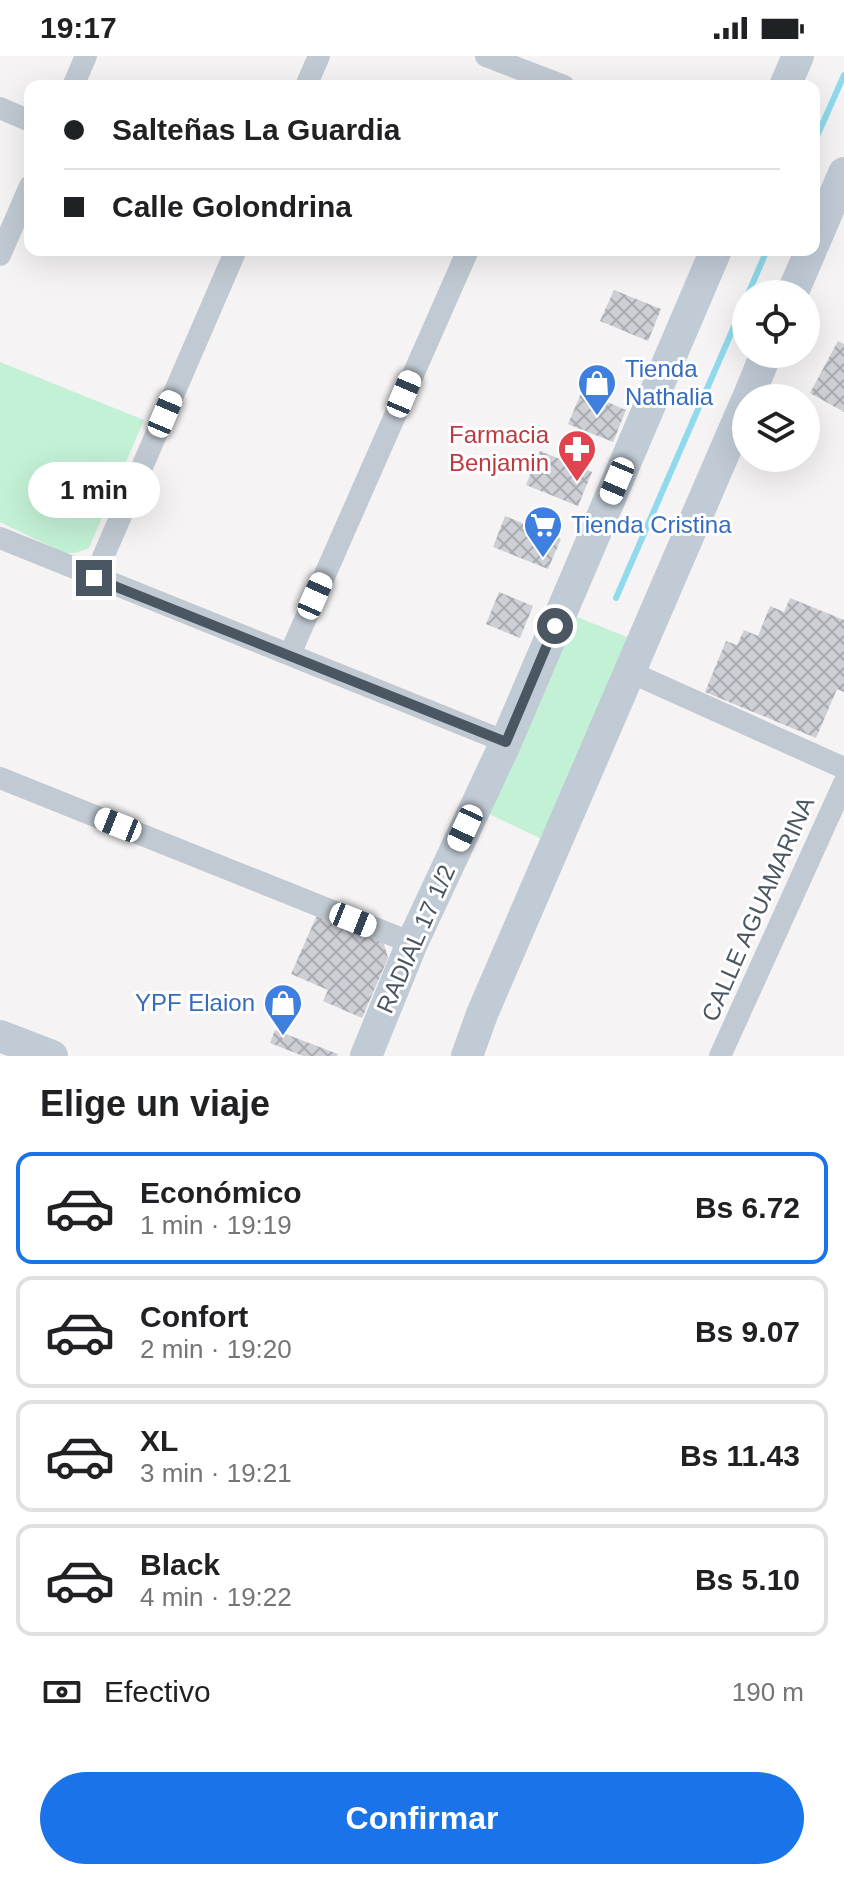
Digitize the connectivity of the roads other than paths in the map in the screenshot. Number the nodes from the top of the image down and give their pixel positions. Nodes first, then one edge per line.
1 (86, 56) edge
2 (319, 56) edge
3 (486, 56) edge
4 (798, 56) edge
5 (76, 80) edge
6 (309, 80) edge
7 (542, 80) edge
8 (788, 80) edge
9 (0, 108) edge
10 (24, 118) edge
11 (844, 173) edge
12 (24, 200) edge
13 (820, 229) edge
14 (0, 255) edge
15 (233, 256) edge
16 (465, 256) edge
17 (713, 256) edge
18 (808, 256) edge
19 (798, 280) edge
20 (732, 435) edge
21 (0, 538) edge
22 (94, 578) junction
23 (290, 654) junction
24 (630, 672) junction
25 (506, 742) junction
26 (844, 768) edge
27 (0, 778) edge
28 (844, 783) edge
29 (412, 943) junction
30 (0, 1036) edge
31 (52, 1056) edge
32 (366, 1056) edge
33 (467, 1056) edge
34 (720, 1056) edge

1 - 5 street
2 - 6 street
3 - 7 street
4 - 8 main road
9 - 10 street
11 - 13 main road
12 - 14 street
15 - 22 street
16 - 23 street
17 - 25 main road, RADIAL 17 1/2
18 - 19 main road
20 - 24 main road
21 - 22 street
22 - 23 street
23 - 25 street
24 - 26 street
24 - 33 main road
25 - 29 main road, RADIAL 17 1/2
27 - 29 street
28 - 34 street, CALLE AGUAMARINA
29 - 32 main road, RADIAL 17 1/2
30 - 31 main road

